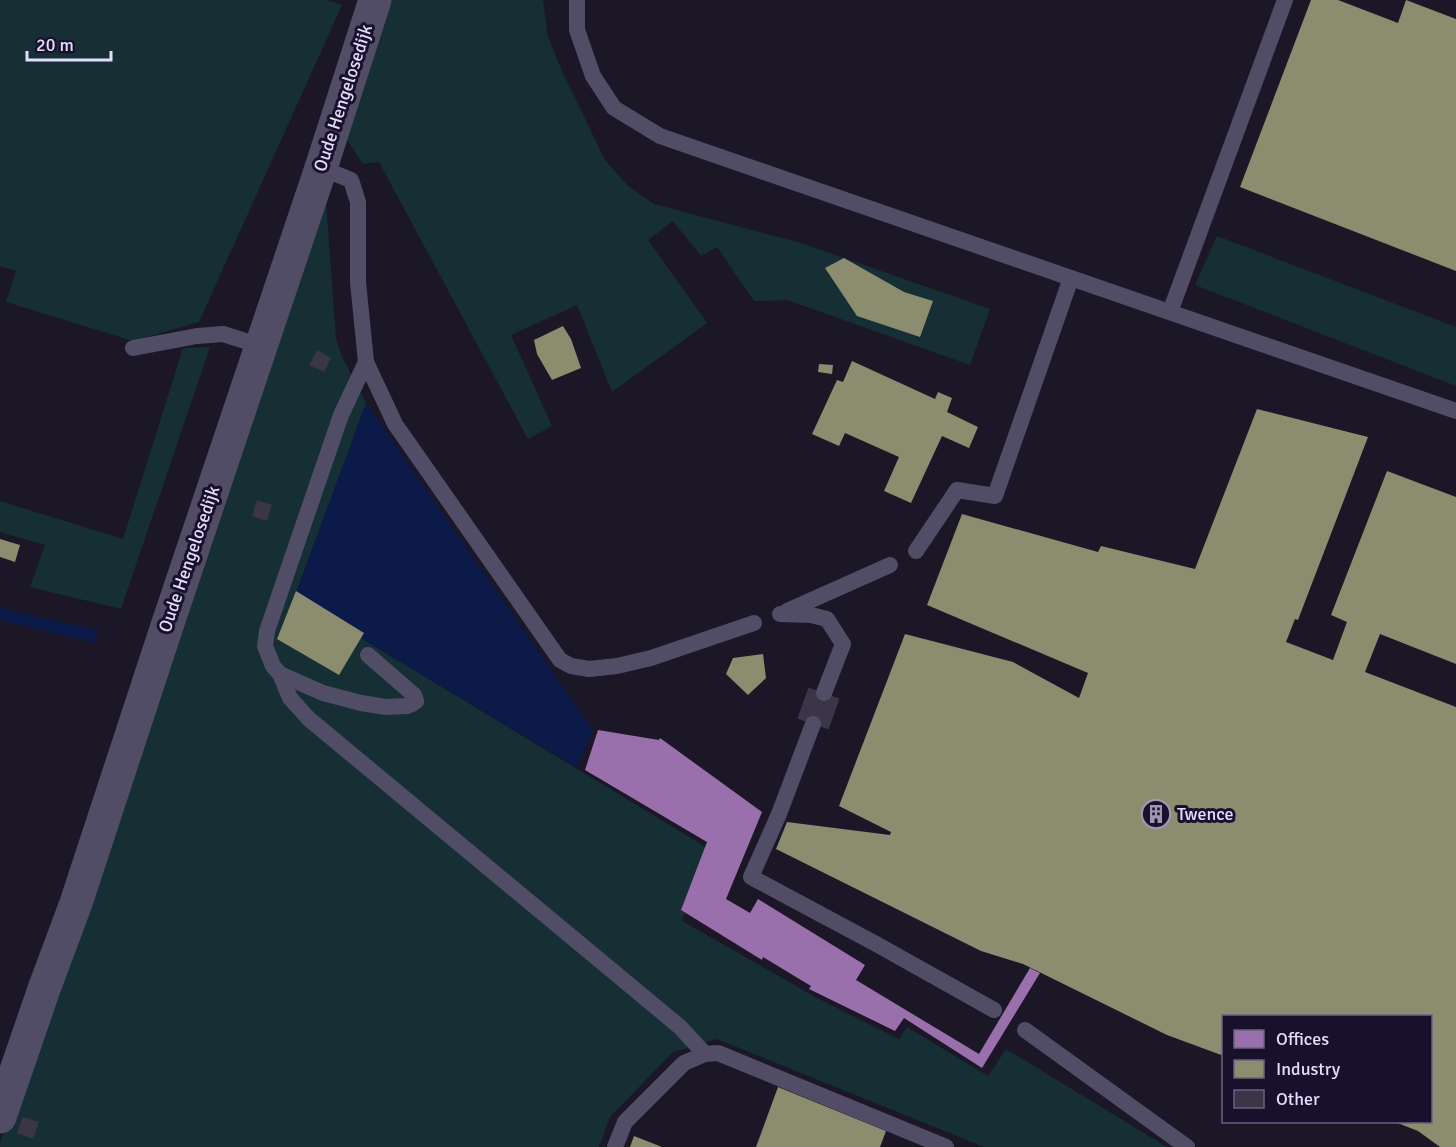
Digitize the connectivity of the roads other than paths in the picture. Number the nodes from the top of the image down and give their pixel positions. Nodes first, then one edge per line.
1 (374, 0) edge
2 (577, 0) edge
3 (1285, 0) edge
4 (321, 168) junction
5 (1071, 278) junction
6 (1170, 312) junction
7 (261, 346) junction
8 (133, 348) dead end
9 (366, 362) junction
10 (1456, 411) edge
11 (916, 551) dead end
12 (890, 565) dead end
13 (754, 623) dead end
14 (368, 655) dead end
15 (280, 674) junction
16 (824, 693) tunnel mouth
17 (813, 724) tunnel mouth
18 (994, 1010) dead end
19 (1025, 1030) dead end
20 (705, 1054) junction
21 (0, 1117) edge
22 (615, 1147) edge
23 (946, 1147) edge
24 (1187, 1147) edge

1 - 4 street, Oude Hengelosedijk
2 - 5 lane
3 - 6 lane
4 - 7 street, Oude Hengelosedijk
4 - 9 lane
5 - 6 lane
5 - 11 lane
6 - 10 lane
7 - 8 lane
7 - 21 street, Oude Hengelosedijk
9 - 13 lane
9 - 15 lane
12 - 16 lane
14 - 15 lane
15 - 20 lane
17 - 18 lane
19 - 24 lane
20 - 22 lane
20 - 23 lane

